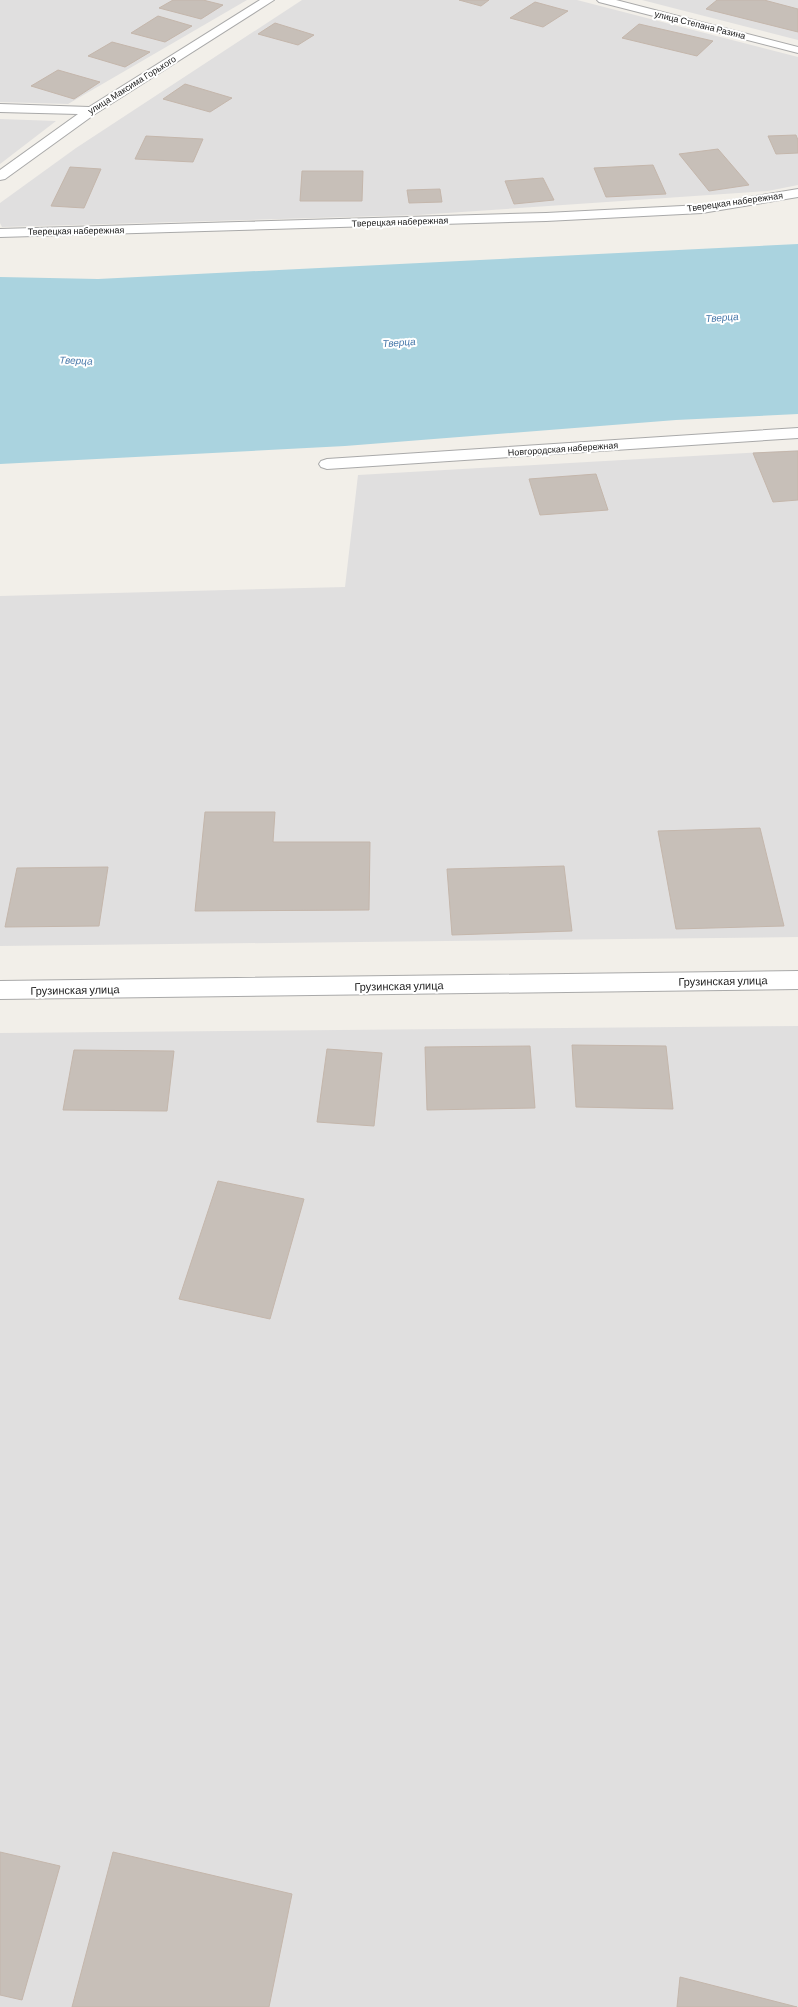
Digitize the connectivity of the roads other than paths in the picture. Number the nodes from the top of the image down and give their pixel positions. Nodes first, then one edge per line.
1 (268, 0) edge
2 (603, 0) edge
3 (798, 50) edge
4 (0, 108) edge
5 (91, 111) junction
6 (0, 176) edge
7 (798, 193) edge
8 (0, 233) edge
9 (798, 434) edge
10 (327, 464) dead end
11 (798, 980) edge
12 (0, 990) edge

1 - 5 street, улица Максима Горького
2 - 3 street, улица Степана Разина
4 - 5 street
5 - 6 street, улица Максима Горького
7 - 8 street, Тверецкая набережная
9 - 10 street, Новгородская набережная
11 - 12 street, Грузинская улица

